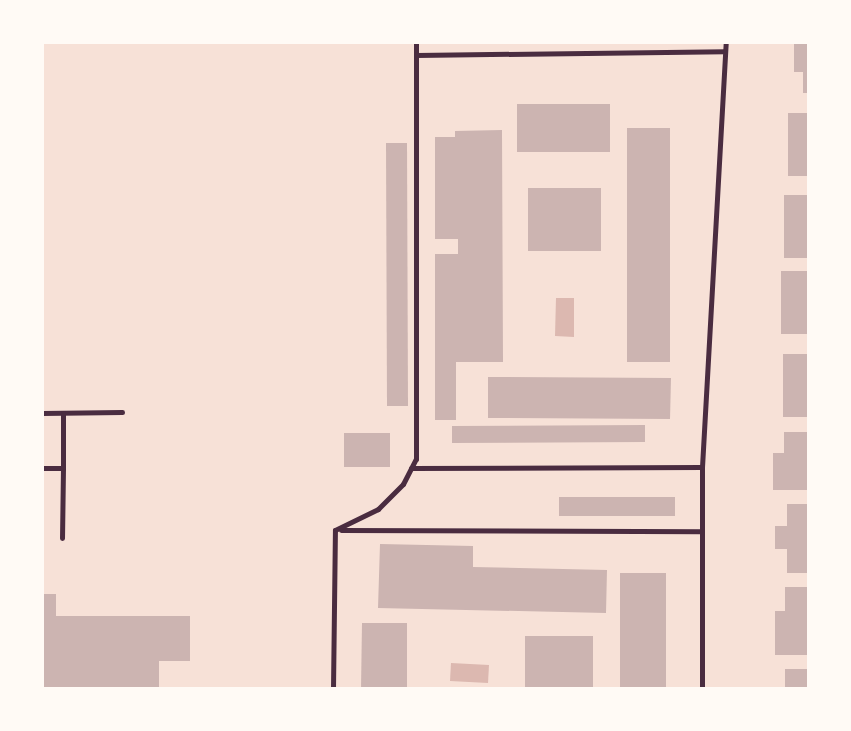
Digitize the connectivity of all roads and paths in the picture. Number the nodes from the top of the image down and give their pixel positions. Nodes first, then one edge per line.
1 (416, 42) edge
2 (726, 42) edge
3 (725, 51) junction
4 (416, 55) junction
5 (122, 412) dead end
6 (42, 413) edge
7 (63, 413) junction
8 (702, 467) junction
9 (42, 468) edge
10 (63, 468) junction
11 (411, 468) junction
12 (335, 530) junction
13 (702, 531) junction
14 (62, 538) dead end
15 (333, 689) edge
16 (702, 689) edge

1 - 4 lane
2 - 3 lane
3 - 4 lane
3 - 8 lane
4 - 11 lane
5 - 7 lane
6 - 7 lane
7 - 10 lane
8 - 11 lane
8 - 13 lane
9 - 10 lane
10 - 14 lane
11 - 12 lane
12 - 13 lane
12 - 15 lane
13 - 16 lane

